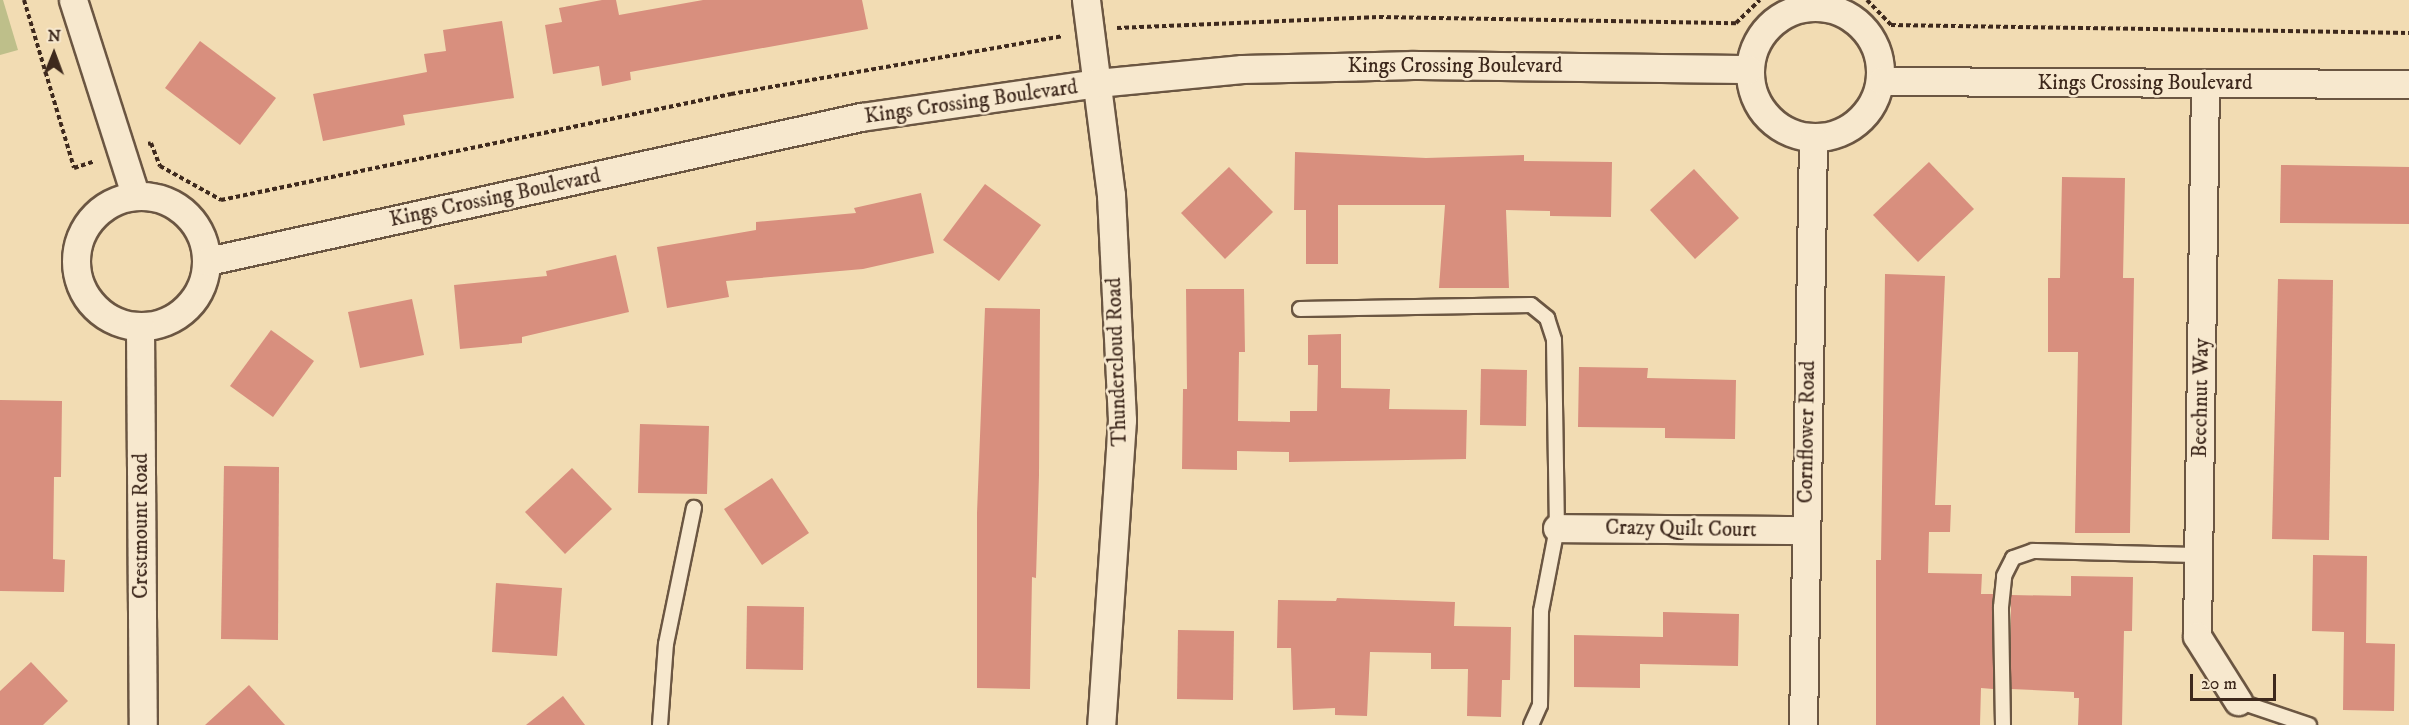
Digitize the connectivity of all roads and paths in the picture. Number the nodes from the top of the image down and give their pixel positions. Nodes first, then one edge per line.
1 (24, 0) edge
2 (73, 0) edge
3 (1086, 0) edge
4 (1760, 0) edge
5 (1867, 0) edge
6 (1808, 3) edge
7 (1090, 32) junction
8 (2409, 33) edge
9 (1748, 69) junction
10 (1882, 81) junction
11 (1097, 83) junction
12 (2205, 83) junction
13 (2409, 84) edge
14 (1813, 139) junction
15 (121, 152) junction
16 (135, 195) junction
17 (208, 261) junction
18 (1300, 309) dead end
19 (140, 327) junction
20 (694, 508) dead end
21 (1557, 528) junction
22 (1804, 530) junction
23 (2198, 555) junction
24 (2238, 701) joint
25 (143, 725) edge
26 (660, 725) edge
27 (1101, 725) edge
28 (1531, 725) edge
29 (1803, 725) edge
30 (2002, 725) edge
31 (2309, 725) edge

1 - 15 path
2 - 15 street
3 - 7 street, Thundercloud Road
4 - 7 path
5 - 8 path
6 - 9 street
6 - 10 street
7 - 11 street, Thundercloud Road
7 - 15 path
9 - 11 street, Kings Crossing Boulevard
9 - 14 street
10 - 12 street, Kings Crossing Boulevard
10 - 14 street
11 - 17 street, Kings Crossing Boulevard
11 - 27 street, Thundercloud Road
12 - 13 street, Kings Crossing Boulevard
12 - 23 street, Beechnut Way
14 - 22 street, Cornflower Road
15 - 16 street
16 - 17 street
16 - 19 street
17 - 19 street
18 - 21 lane
19 - 25 street, Crestmount Road
20 - 26 lane
21 - 22 street, Crazy Quilt Court
21 - 28 lane
22 - 29 street, Cornflower Road
23 - 24 street, Beechnut Way
23 - 30 lane
24 - 31 lane

